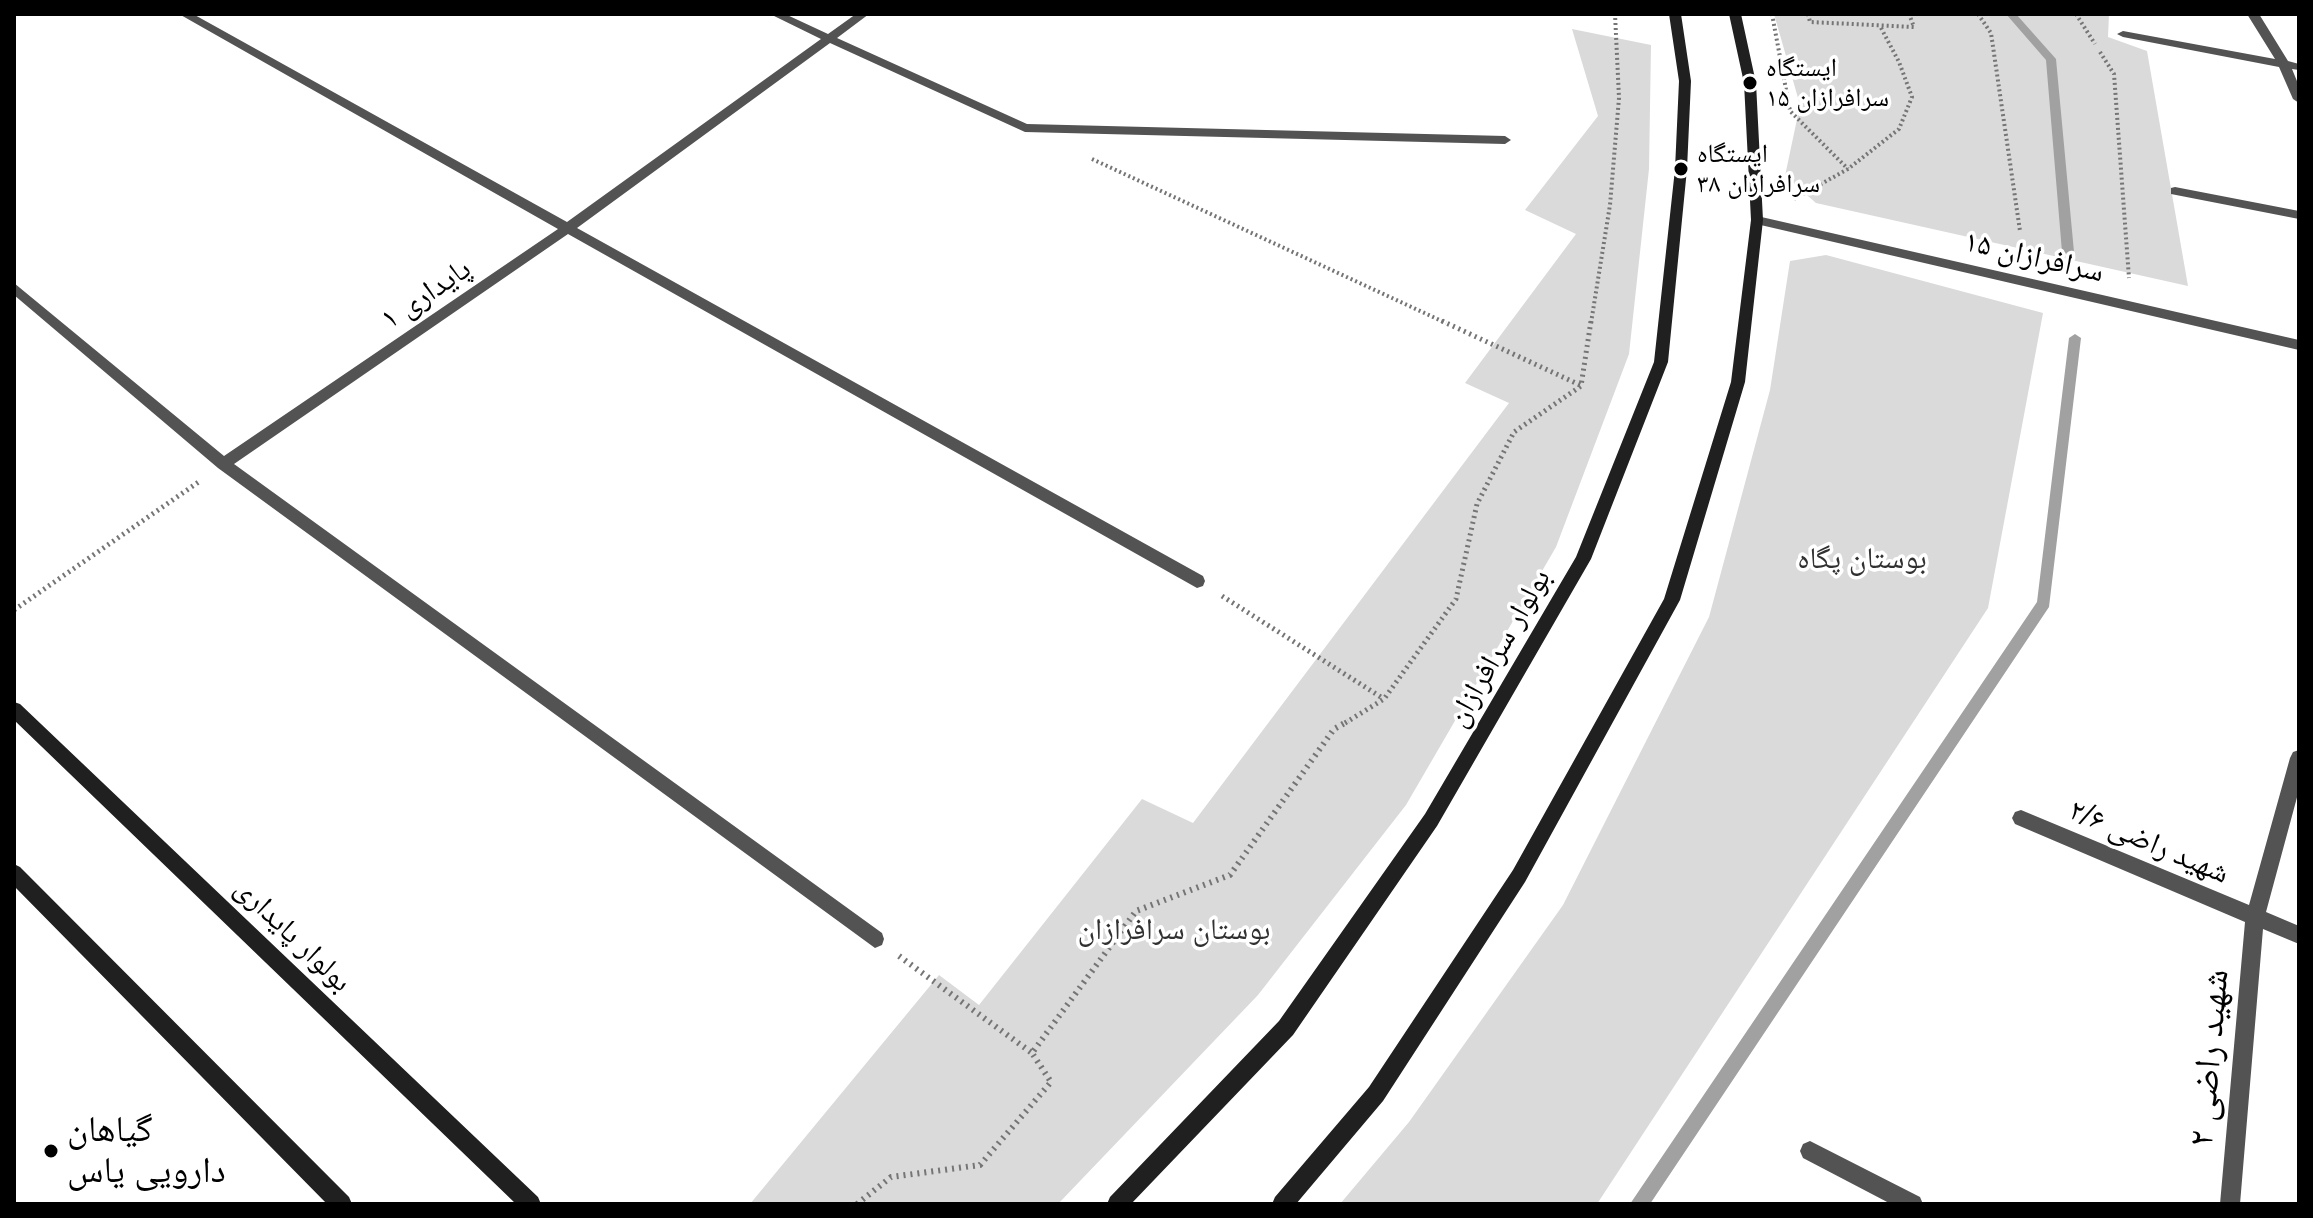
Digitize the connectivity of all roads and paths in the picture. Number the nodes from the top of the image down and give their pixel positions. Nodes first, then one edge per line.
1 (185, 14) edge
2 (776, 14) edge
3 (863, 14) edge
4 (1615, 14) edge
5 (1675, 14) edge
6 (1735, 14) edge
7 (1772, 14) edge
8 (1808, 14) edge
9 (1909, 14) edge
10 (1978, 14) edge
11 (2076, 14) edge
12 (2253, 14) edge
13 (1880, 26) junction
14 (2123, 34) dead end
15 (827, 39) junction
16 (2284, 65) junction
17 (2299, 67) edge
18 (2299, 99) edge
19 (1505, 140) dead end
20 (1082, 154) dead end
21 (1848, 169) junction
22 (2175, 191) dead end
23 (2299, 215) edge
24 (1757, 220) junction
25 (566, 229) junction
26 (2020, 231) dead end
27 (14, 288) edge
28 (2131, 306) junction
29 (2299, 345) edge
30 (1581, 386) junction
31 (223, 464) junction
32 (1197, 581) joint
33 (14, 610) edge
34 (1384, 699) junction
35 (14, 709) edge
36 (2299, 758) edge
37 (2021, 818) dead end
38 (14, 873) edge
39 (2255, 917) junction
40 (2299, 935) edge
41 (875, 939) joint
42 (1032, 1053) junction
43 (1810, 1151) dead end
44 (342, 1204) edge
45 (531, 1204) edge
46 (857, 1204) edge
47 (1117, 1204) edge
48 (1282, 1204) edge
49 (1913, 1204) edge
50 (2230, 1204) edge

1 - 25 street
2 - 15 street
3 - 15 street, پایداری ۱
4 - 30 path
5 - 47 main road, بولوار سرافرازان
6 - 24 main road
7 - 21 path
8 - 13 path
9 - 13 path
10 - 26 path
11 - 28 path
12 - 16 street
13 - 21 path
14 - 16 street
15 - 19 street
15 - 25 street, پایداری ۱
16 - 17 street
16 - 18 street
20 - 30 path
21 - 24 path
22 - 23 street
24 - 28 street, سرافرازان ۱۵
24 - 48 main road
25 - 31 street, پایداری ۱
25 - 32 street
27 - 31 street
28 - 29 street, سرافرازان ۱۵
30 - 34 path
31 - 33 path
31 - 41 street
32 - 34 path
34 - 42 path
35 - 45 main road, بولوار پایداری
36 - 39 street, شهید راضی ۲
37 - 39 street, شهید راضی ۲/۶
38 - 44 main road
39 - 40 street, شهید راضی ۲/۶
39 - 50 street, شهید راضی ۲
41 - 42 path
42 - 46 path
43 - 49 street

